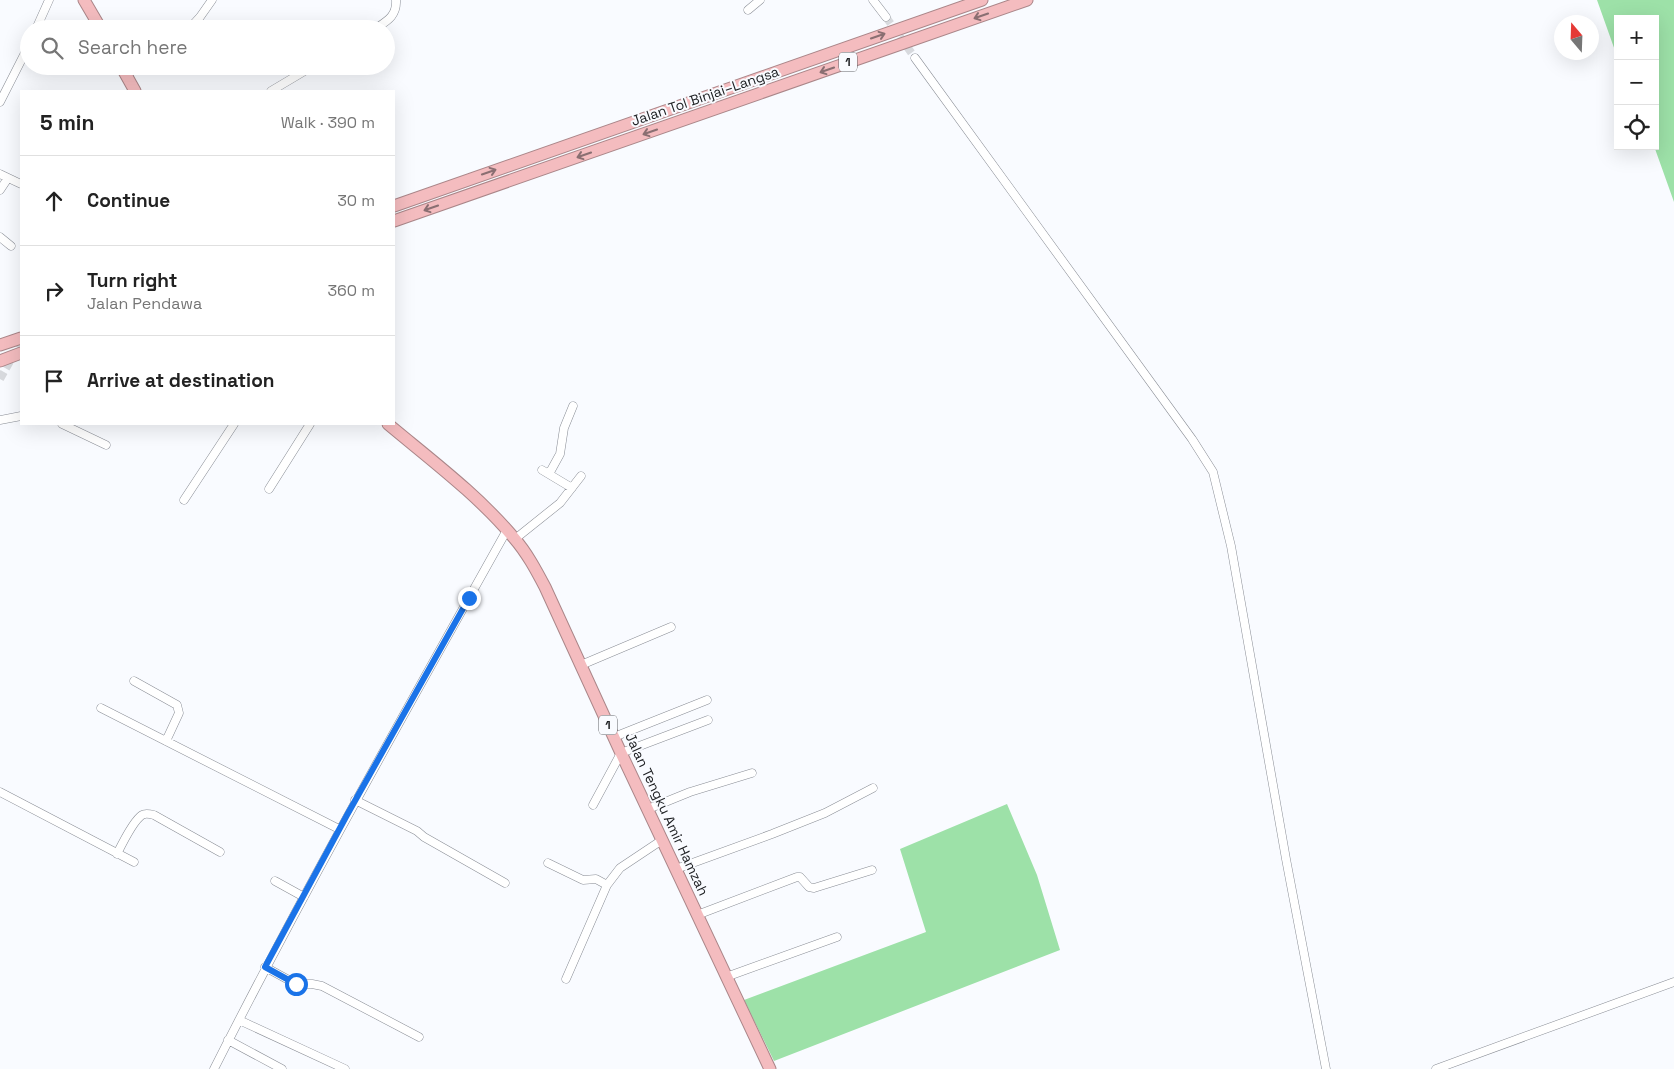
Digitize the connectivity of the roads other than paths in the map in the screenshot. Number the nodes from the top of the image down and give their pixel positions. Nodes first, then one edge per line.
1 (49, 0) edge
2 (84, 0) edge
3 (212, 0) edge
4 (396, 0) edge
5 (760, 0) edge
6 (873, 0) edge
7 (982, 0) edge
8 (1027, 0) edge
9 (748, 10) dead end
10 (886, 18) tunnel mouth
11 (40, 20) edge
12 (95, 20) edge
13 (197, 20) edge
14 (387, 20) edge
15 (915, 58) tunnel mouth
16 (20, 63) edge
17 (126, 75) edge
18 (297, 75) edge
19 (134, 90) edge
20 (273, 90) edge
21 (0, 102) edge
22 (0, 174) edge
23 (8, 178) junction
24 (20, 184) edge
25 (0, 190) edge
26 (395, 206) edge
27 (395, 221) edge
28 (0, 237) edge
29 (11, 246) dead end
30 (20, 338) edge
31 (0, 345) edge
32 (20, 353) edge
33 (0, 361) edge
34 (573, 406) dead end
35 (20, 416) edge
36 (0, 420) edge
37 (64, 425) edge
38 (233, 425) edge
39 (309, 425) edge
40 (389, 425) edge
41 (106, 445) dead end
42 (581, 476) dead end
43 (572, 488) junction
44 (269, 489) dead end
45 (184, 500) dead end
46 (511, 534) junction
47 (671, 627) dead end
48 (581, 665) junction
49 (134, 681) dead end
50 (707, 700) dead end
51 (101, 708) dead end
52 (708, 720) dead end
53 (614, 737) junction
54 (166, 741) junction
55 (621, 753) junction
56 (752, 773) dead end
57 (873, 788) dead end
58 (0, 792) edge
59 (355, 800) junction
60 (593, 805) dead end
61 (648, 809) junction
62 (339, 830) junction
63 (662, 840) junction
64 (220, 852) dead end
65 (117, 854) junction
66 (134, 862) dead end
67 (548, 863) dead end
68 (676, 869) junction
69 (872, 870) dead end
70 (275, 881) dead end
71 (505, 883) dead end
72 (608, 886) junction
73 (304, 897) junction
74 (697, 915) junction
75 (838, 938) dead end
76 (265, 967) junction
77 (726, 977) junction
78 (566, 979) dead end
79 (1674, 982) edge
80 (239, 1020) junction
81 (419, 1036) dead end
82 (228, 1040) junction
83 (1440, 1068) edge
84 (214, 1069) edge
85 (282, 1069) edge
86 (345, 1069) edge
87 (770, 1069) edge
88 (1326, 1069) edge

1 - 11 street
2 - 12 highway
3 - 13 street
4 - 14 street
5 - 9 street
6 - 10 street
26 -> 7 highway, Jalan Tol Binjai–Langsa / 1
8 -> 27 highway, Jalan Tol Binjai–Langsa / 1
15 - 88 street
16 - 21 street
17 - 19 highway
18 - 20 street
22 - 23 street
23 - 24 street
23 - 25 street
28 - 29 street
30 - 31 highway
32 - 33 highway
34 - 43 street
35 - 36 street
37 - 41 street
38 - 45 street
39 - 44 street
40 - 46 highway, Jalan Tengku Amir Hamzah / 1
42 - 43 street
43 - 46 street
46 - 48 highway, Jalan Tengku Amir Hamzah / 1
46 - 59 street
47 - 48 street
48 - 53 highway, Jalan Tengku Amir Hamzah / 1
49 - 54 street
50 - 53 street
51 - 54 street
52 - 55 street
53 - 55 highway, Jalan Tengku Amir Hamzah / 1
54 - 62 street
55 - 60 street
55 - 61 highway, Jalan Tengku Amir Hamzah / 1
56 - 61 street
57 - 68 street
58 - 65 street
59 - 62 street
59 - 71 street
61 - 63 highway, Jalan Tengku Amir Hamzah / 1
62 - 73 street
63 - 68 highway, Jalan Tengku Amir Hamzah / 1
63 - 72 street
64 - 65 street
65 - 66 street
67 - 72 street
68 - 74 highway, Jalan Tengku Amir Hamzah / 1
69 - 74 street
70 - 73 street
72 - 78 street
73 - 76 street
74 - 77 highway, Jalan Tengku Amir Hamzah / 1
75 - 77 street
76 - 80 street
76 - 81 street
77 - 87 highway, Jalan Tengku Amir Hamzah / 1
79 - 83 street
80 - 82 street
80 - 86 street
82 - 84 street
82 - 85 street

